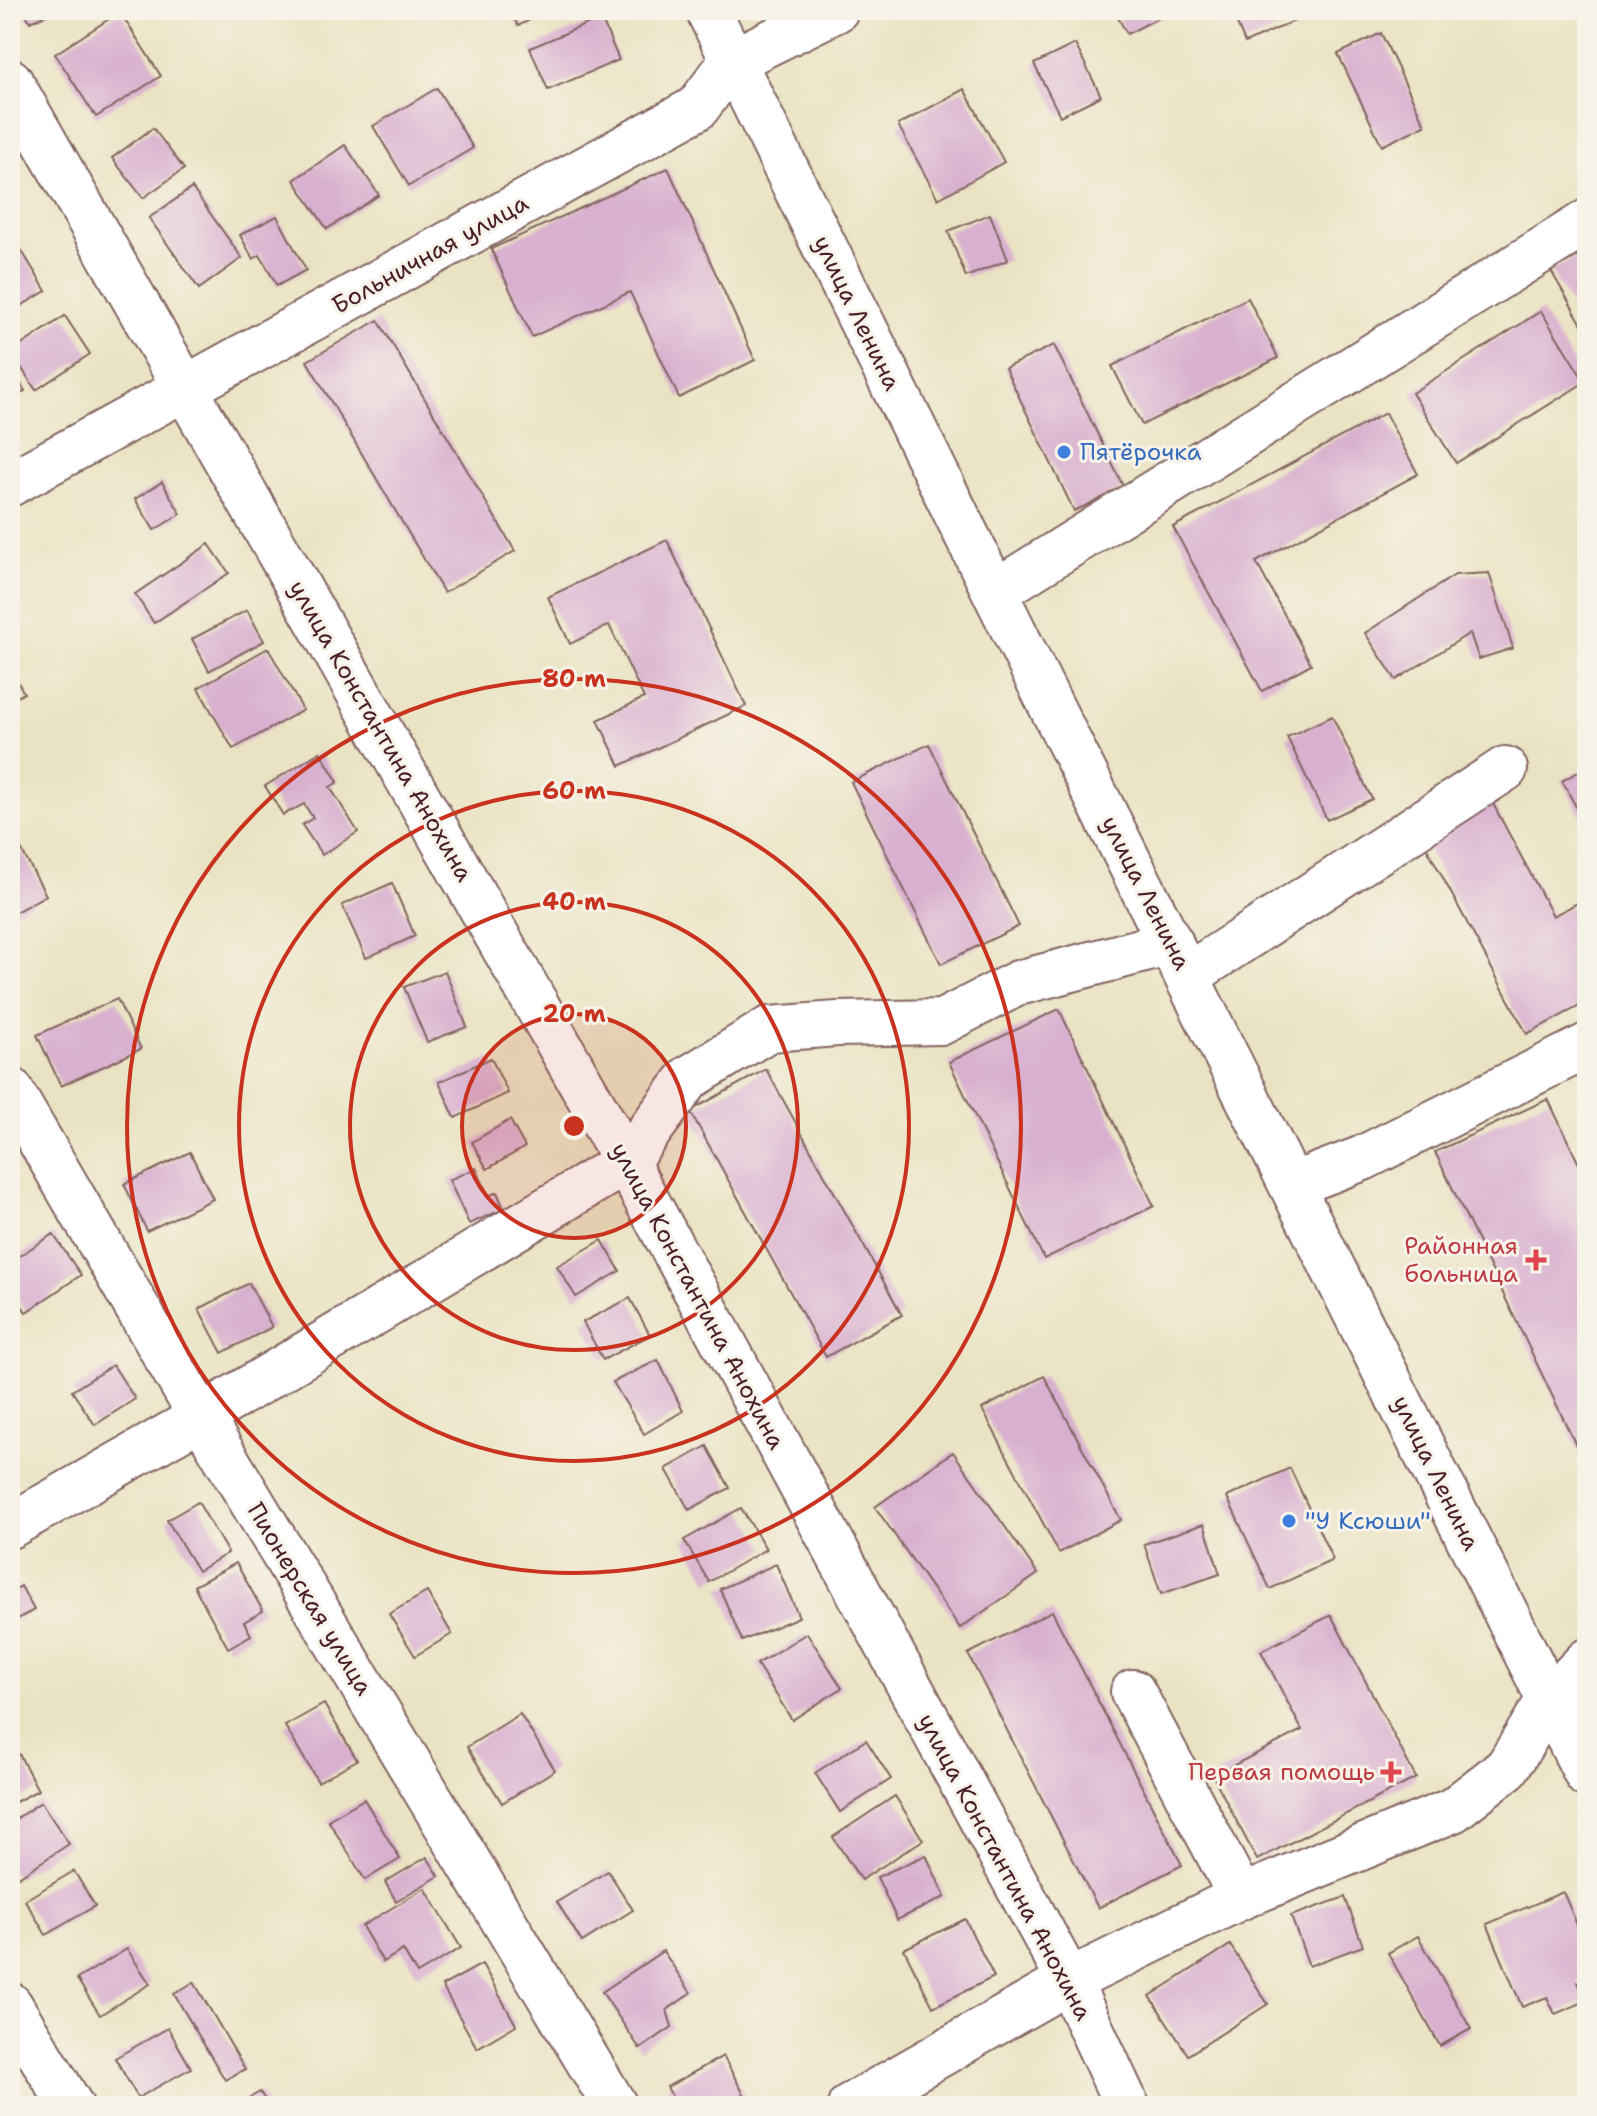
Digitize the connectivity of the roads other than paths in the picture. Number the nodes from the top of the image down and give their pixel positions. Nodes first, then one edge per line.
1 (708, 10) edge
2 (836, 10) edge
3 (732, 61) junction
4 (10, 81) edge
5 (1587, 222) edge
6 (186, 387) junction
7 (10, 484) edge
8 (995, 592) junction
9 (1505, 769) dead end
10 (1179, 959) junction
11 (1587, 1046) edge
12 (10, 1089) edge
13 (626, 1162) junction
14 (1292, 1185) junction
15 (201, 1417) junction
16 (10, 1526) edge
17 (1587, 1661) edge
18 (1133, 1692) dead end
19 (1548, 1701) junction
20 (1587, 1775) edge
21 (1241, 1897) junction
22 (1069, 1981) junction
23 (10, 2005) edge
24 (71, 2106) edge
25 (615, 2106) edge
26 (850, 2106) edge
27 (1127, 2106) edge

1 - 3 street, улица Ленина
2 - 3 street, Больничная улица
3 - 6 street, Больничная улица
3 - 8 street, улица Ленина
4 - 6 street, улица Константина Анохина
5 - 8 street
6 - 7 street, Больничная улица
6 - 13 street, улица Константина Анохина
8 - 10 street, улица Ленина
9 - 10 street
10 - 13 street
10 - 14 street, улица Ленина
11 - 14 street
12 - 15 street, Пионерская улица
13 - 15 street
13 - 22 street, улица Константина Анохина
14 - 19 street, улица Ленина
15 - 16 street
15 - 25 street, Пионерская улица
17 - 19 street
18 - 21 street
19 - 20 street, улица Ленина
19 - 21 street
21 - 22 street
22 - 26 street
22 - 27 street, улица Константина Анохина
23 - 24 street

